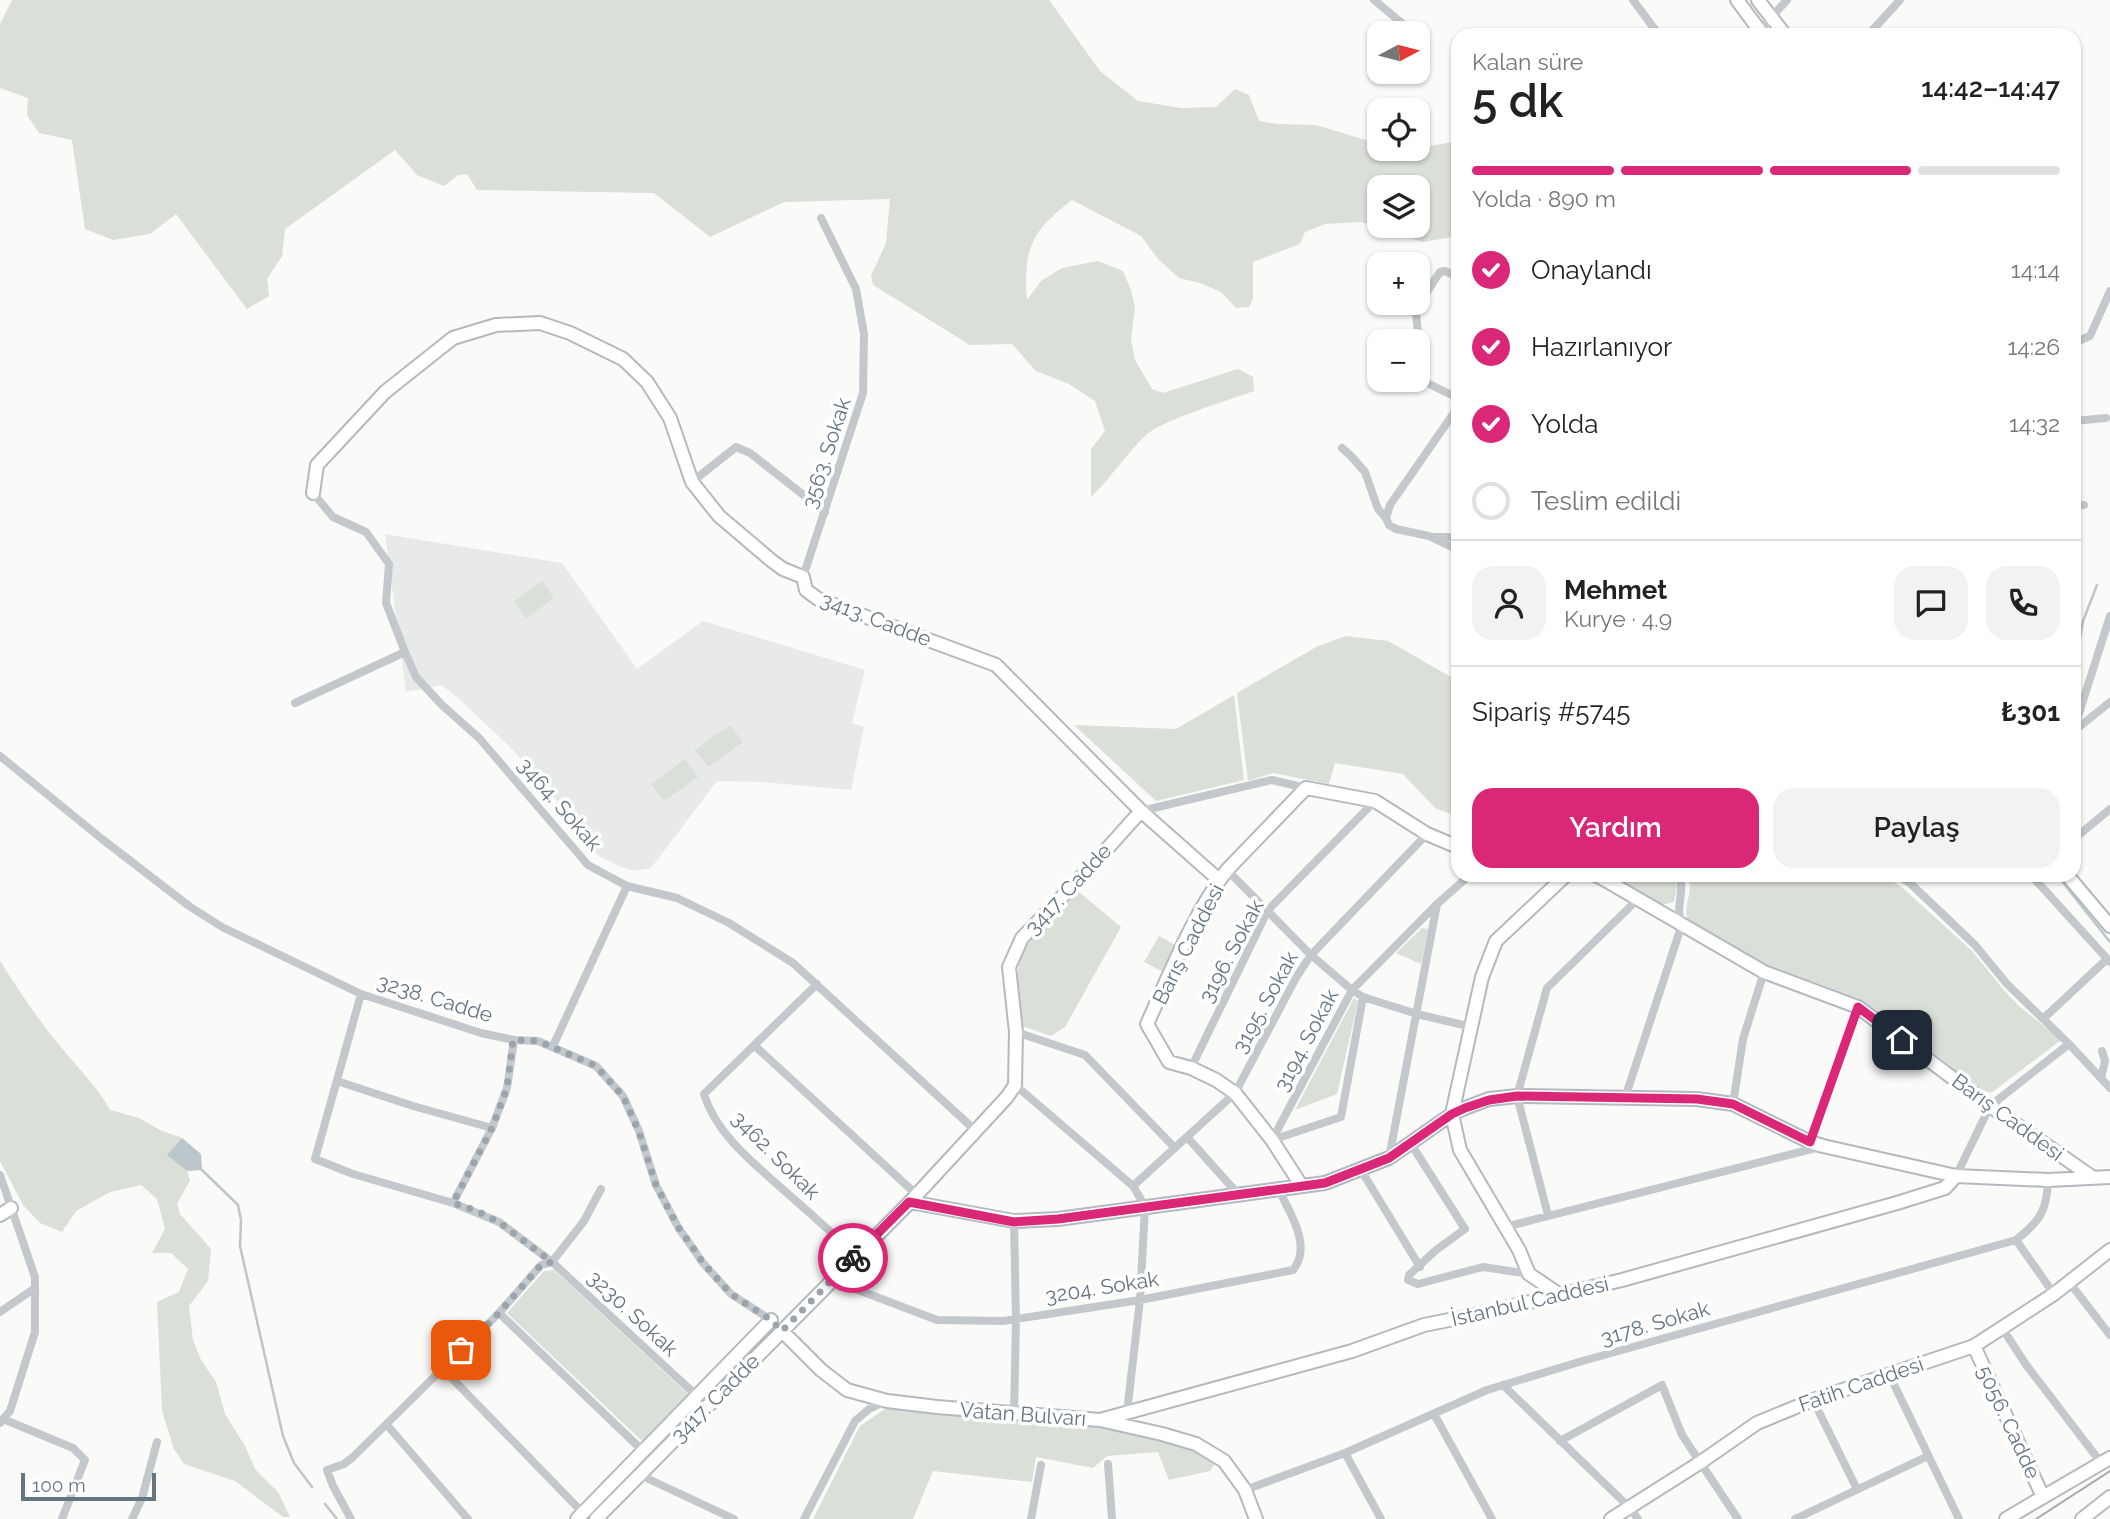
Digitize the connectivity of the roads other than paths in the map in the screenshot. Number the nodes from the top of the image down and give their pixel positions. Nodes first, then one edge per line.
1 (1374, 0) edge
2 (1633, 0) edge
3 (1737, 0) edge
4 (1758, 0) edge
5 (1787, 0) edge
6 (1900, 0) edge
7 (1772, 18) junction
8 (1399, 21) edge
9 (1654, 28) edge
10 (1757, 28) edge
11 (1765, 28) edge
12 (1780, 28) edge
13 (1874, 28) edge
14 (821, 218) dead end
15 (1451, 274) edge
16 (2110, 291) edge
17 (2081, 340) edge
18 (1451, 395) edge
19 (1451, 417) edge
20 (2106, 418) dead end
21 (2081, 420) edge
22 (1342, 448) dead end
23 (692, 482) junction
24 (313, 493) joint
25 (2081, 505) edge
26 (2084, 505) dead end
27 (825, 512) junction
28 (1387, 517) junction
29 (1429, 536) junction
30 (1451, 537) edge
31 (1451, 547) edge
32 (803, 578) junction
33 (2110, 616) edge
34 (405, 652) junction
35 (2110, 702) edge
36 (295, 703) dead end
37 (2081, 708) edge
38 (2081, 725) edge
39 (0, 756) edge
40 (1306, 788) junction
41 (1375, 801) junction
42 (2110, 809) edge
43 (1141, 811) junction
44 (2081, 833) edge
45 (1427, 834) junction
46 (1451, 844) edge
47 (1223, 875) junction
48 (1462, 882) edge
49 (1561, 882) edge
50 (1607, 882) edge
51 (1682, 882) edge
52 (1907, 882) edge
53 (2037, 882) edge
54 (2073, 882) edge
55 (627, 886) junction
56 (1639, 899) junction
57 (1437, 904) junction
58 (1679, 906) junction
59 (1268, 910) junction
60 (1660, 912) junction
61 (2109, 922) edge
62 (1682, 924) junction
63 (1311, 954) junction
64 (2109, 960) edge
65 (1764, 972) junction
66 (817, 984) junction
67 (1352, 990) junction
68 (361, 994) junction
69 (1363, 997) junction
70 (1858, 1007) junction
71 (1417, 1014) junction
72 (2043, 1019) junction
73 (1472, 1027) junction
74 (1016, 1031) junction
75 (513, 1040) junction
76 (2069, 1044) junction
77 (553, 1046) junction
78 (755, 1046) junction
79 (2102, 1051) dead end
80 (1191, 1068) junction
81 (2101, 1078) junction
82 (337, 1081) junction
83 (1014, 1085) junction
84 (2110, 1088) edge
85 (1235, 1093) junction
86 (1517, 1096) junction
87 (1625, 1098) junction
88 (1733, 1104) junction
89 (1990, 1106) junction
90 (1452, 1114) junction
91 (492, 1128) junction
92 (976, 1131) junction
93 (1187, 1137) junction
94 (1272, 1140) junction
95 (1411, 1144) junction
96 (1817, 1144) junction
97 (1175, 1148) junction
98 (1389, 1158) junction
99 (1361, 1170) junction
100 (0, 1175) edge
101 (1956, 1175) junction
102 (2110, 1177) edge
103 (2092, 1178) junction
104 (2048, 1180) junction
105 (1301, 1185) junction
106 (1133, 1186) junction
107 (1278, 1188) junction
108 (601, 1189) dead end
109 (1238, 1194) junction
110 (913, 1198) junction
111 (453, 1203) junction
112 (1145, 1206) junction
113 (5, 1211) edge
114 (1548, 1215) junction
115 (1014, 1222) junction
116 (1505, 1227) junction
117 (2016, 1240) junction
118 (2110, 1250) edge
119 (856, 1255) junction
120 (552, 1262) junction
121 (1420, 1267) junction
122 (1529, 1274) junction
123 (834, 1276) junction
124 (2068, 1282) junction
125 (35, 1288) junction
126 (1560, 1294) junction
127 (2054, 1294) junction
128 (1140, 1300) junction
129 (0, 1312) edge
130 (499, 1313) junction
131 (1016, 1319) junction
132 (771, 1320) junction
133 (2002, 1328) junction
134 (782, 1331) junction
135 (2110, 1335) edge
136 (1974, 1346) junction
137 (442, 1368) junction
138 (1889, 1374) junction
139 (1503, 1385) junction
140 (697, 1396) junction
141 (1813, 1400) junction
142 (887, 1401) junction
143 (1127, 1412) junction
144 (1014, 1413) junction
145 (1434, 1414) junction
146 (1100, 1420) junction
147 (2, 1421) edge
148 (387, 1425) junction
149 (1560, 1441) junction
150 (157, 1442) dead end
151 (643, 1451) junction
152 (1345, 1453) junction
153 (1928, 1456) junction
154 (2106, 1461) edge
155 (1701, 1462) junction
156 (1108, 1464) dead end
157 (1041, 1465) dead end
158 (640, 1475) junction
159 (1857, 1489) junction
160 (1245, 1490) junction
161 (2043, 1497) junction
162 (2110, 1497) edge
163 (1254, 1514) edge
164 (1634, 1514) edge
165 (580, 1516) edge
166 (62, 1519) edge
167 (132, 1519) edge
168 (351, 1519) edge
169 (468, 1519) edge
170 (596, 1519) edge
171 (734, 1519) edge
172 (804, 1519) edge
173 (1031, 1519) edge
174 (1112, 1519) edge
175 (1264, 1519) edge
176 (1381, 1519) edge
177 (1492, 1519) edge
178 (1611, 1519) edge
179 (1738, 1519) edge
180 (1795, 1519) edge
181 (1959, 1519) edge
182 (2006, 1519) edge
183 (2082, 1519) edge

1 - 8 street
2 - 9 street
3 - 10 street
4 - 7 street
5 - 7 street
6 - 13 street
7 - 11 street
7 - 12 street
14 - 27 street, 3563. Sokak
15 - 18 street
16 - 17 street
19 - 28 street
20 - 21 street
22 - 28 street
23 - 24 street, 3413. Cadde
23 - 27 street
23 - 32 street, 3413. Cadde
24 - 34 street, 3464. Sokak
25 - 26 street
27 - 32 street, 3563. Sokak
28 - 29 street
29 - 30 street
29 - 31 street
32 - 43 street, 3413. Cadde
33 - 37 street
34 - 36 street
34 - 55 street, 3464. Sokak
35 - 38 street
39 - 68 street, 3238. Cadde
40 - 41 street
40 - 43 street
40 - 47 street, Barış Caddesi
41 - 45 street
41 - 59 street, 3196. Sokak
42 - 44 street
43 - 47 street, 3413. Cadde
43 - 74 street, 3417. Cadde
45 - 46 street
45 - 63 street, 3195. Sokak
47 - 59 street
47 - 80 street, Barış Caddesi
48 - 57 street, 3194. Sokak
49 - 73 street
50 - 56 street, Barış Caddesi
51 - 58 street
52 - 72 street
53 - 64 street
54 - 61 street
55 - 66 street, 3464. Sokak
55 - 77 street
56 - 60 street, Barış Caddesi
56 - 86 street
57 - 67 street, 3194. Sokak
57 - 71 street
58 - 60 street
58 - 62 street
59 - 63 street
59 - 80 street, 3196. Sokak
60 - 62 street, Barış Caddesi
62 - 65 street, Barış Caddesi
62 - 87 street
63 - 67 street
63 - 85 street, 3195. Sokak
64 - 72 street
65 - 70 street, Barış Caddesi
65 - 88 street
66 - 78 street, 3462. Sokak
66 - 92 street, 3464. Sokak
67 - 69 street
67 - 94 street, 3194. Sokak
68 - 75 street, 3238. Cadde
68 - 82 street
69 - 71 street
69 - 94 street
70 - 89 street, Barış Caddesi
70 - 96 street
71 - 73 street
71 - 98 street
72 - 76 street
73 - 90 street
74 - 83 street, 3417. Cadde
74 - 97 street
75 - 77 street, 3238. Cadde
75 - 91 street
76 - 81 street
76 - 89 street
77 - 132 street, 3238. Cadde
78 - 110 street
78 - 119 street, 3462. Sokak
79 - 81 street
80 - 85 street, Barış Caddesi
81 - 84 street
82 - 91 street
82 - 111 street, 3230. Sokak
83 - 92 street, 3417. Cadde
83 - 106 street
85 - 93 street, 3195. Sokak
85 - 94 street, Barış Caddesi
86 - 87 street
86 - 90 street
86 - 114 street
87 - 88 street
88 - 96 street
89 - 101 street
89 - 103 street, Barış Caddesi
90 - 95 street
90 - 116 street
91 - 111 street
92 - 110 street, 3417. Cadde
93 - 97 street, 3195. Sokak
93 - 109 street
94 - 105 street, Barış Caddesi
95 - 98 street
95 - 121 street
96 - 101 street
96 - 114 street
97 - 106 street, 3195. Sokak
98 - 99 street
99 - 105 street
99 - 121 street
100 - 113 street
101 - 104 street
101 - 126 street, İstanbul Caddesi
102 - 103 street
103 - 104 street
104 - 117 street, 3178. Sokak
105 - 107 street
106 - 112 street
107 - 109 street
107 - 128 street, 3204. Sokak
108 - 120 street
109 - 112 street
110 - 115 street
110 - 119 street, 3417. Cadde
111 - 120 street, 3230. Sokak
112 - 115 street
112 - 128 street
113 - 125 street
114 - 116 street
115 - 131 street
116 - 122 street
117 - 127 street
117 - 139 street, 3178. Sokak
118 - 124 street, Fatih Caddesi
119 - 123 street, 3417. Cadde
120 - 130 street
120 - 140 street, 3230. Sokak
121 - 122 street
122 - 126 street
123 - 131 street, 3204. Sokak
123 - 134 street, 3417. Cadde
124 - 127 street, Fatih Caddesi
124 - 135 street
125 - 129 street
125 - 147 street
126 - 143 street, İstanbul Caddesi
127 - 133 street, Fatih Caddesi
128 - 131 street, 3204. Sokak
128 - 143 street
130 - 137 street
130 - 151 street
131 - 144 street
132 - 134 street, 3238. Cadde
132 - 140 street, 3417. Cadde
133 - 136 street, Fatih Caddesi
133 - 154 street
134 - 142 street, Vatan Bulvarı
134 - 158 street, 3417. Cadde
136 - 138 street, Fatih Caddesi
136 - 161 street, 5056. Cadde
137 - 148 street
137 - 165 street
138 - 141 street, Fatih Caddesi
138 - 153 street
139 - 145 street, 3178. Sokak
139 - 149 street
140 - 151 street, 3417. Cadde
141 - 155 street, Fatih Caddesi
141 - 159 street
142 - 144 street, Vatan Bulvarı
142 - 172 street
143 - 146 street, İstanbul Caddesi
144 - 146 street, Vatan Bulvarı
145 - 152 street, 3178. Sokak
145 - 177 street
146 - 160 street, Vatan Bulvarı
147 - 166 street
148 - 168 street
148 - 169 street
149 - 155 street
149 - 164 street
150 - 167 street
151 - 165 street, 3417. Cadde
152 - 160 street, 3178. Sokak
152 - 176 street
153 - 159 street
153 - 181 street
154 - 161 street
155 - 164 street, Fatih Caddesi
155 - 179 street
156 - 174 street
157 - 173 street
158 - 170 street, 3417. Cadde
158 - 171 street
159 - 180 street
160 - 163 street, Vatan Bulvarı
161 - 182 street
162 - 183 street
163 - 175 street, Vatan Bulvarı
164 - 178 street, Fatih Caddesi

